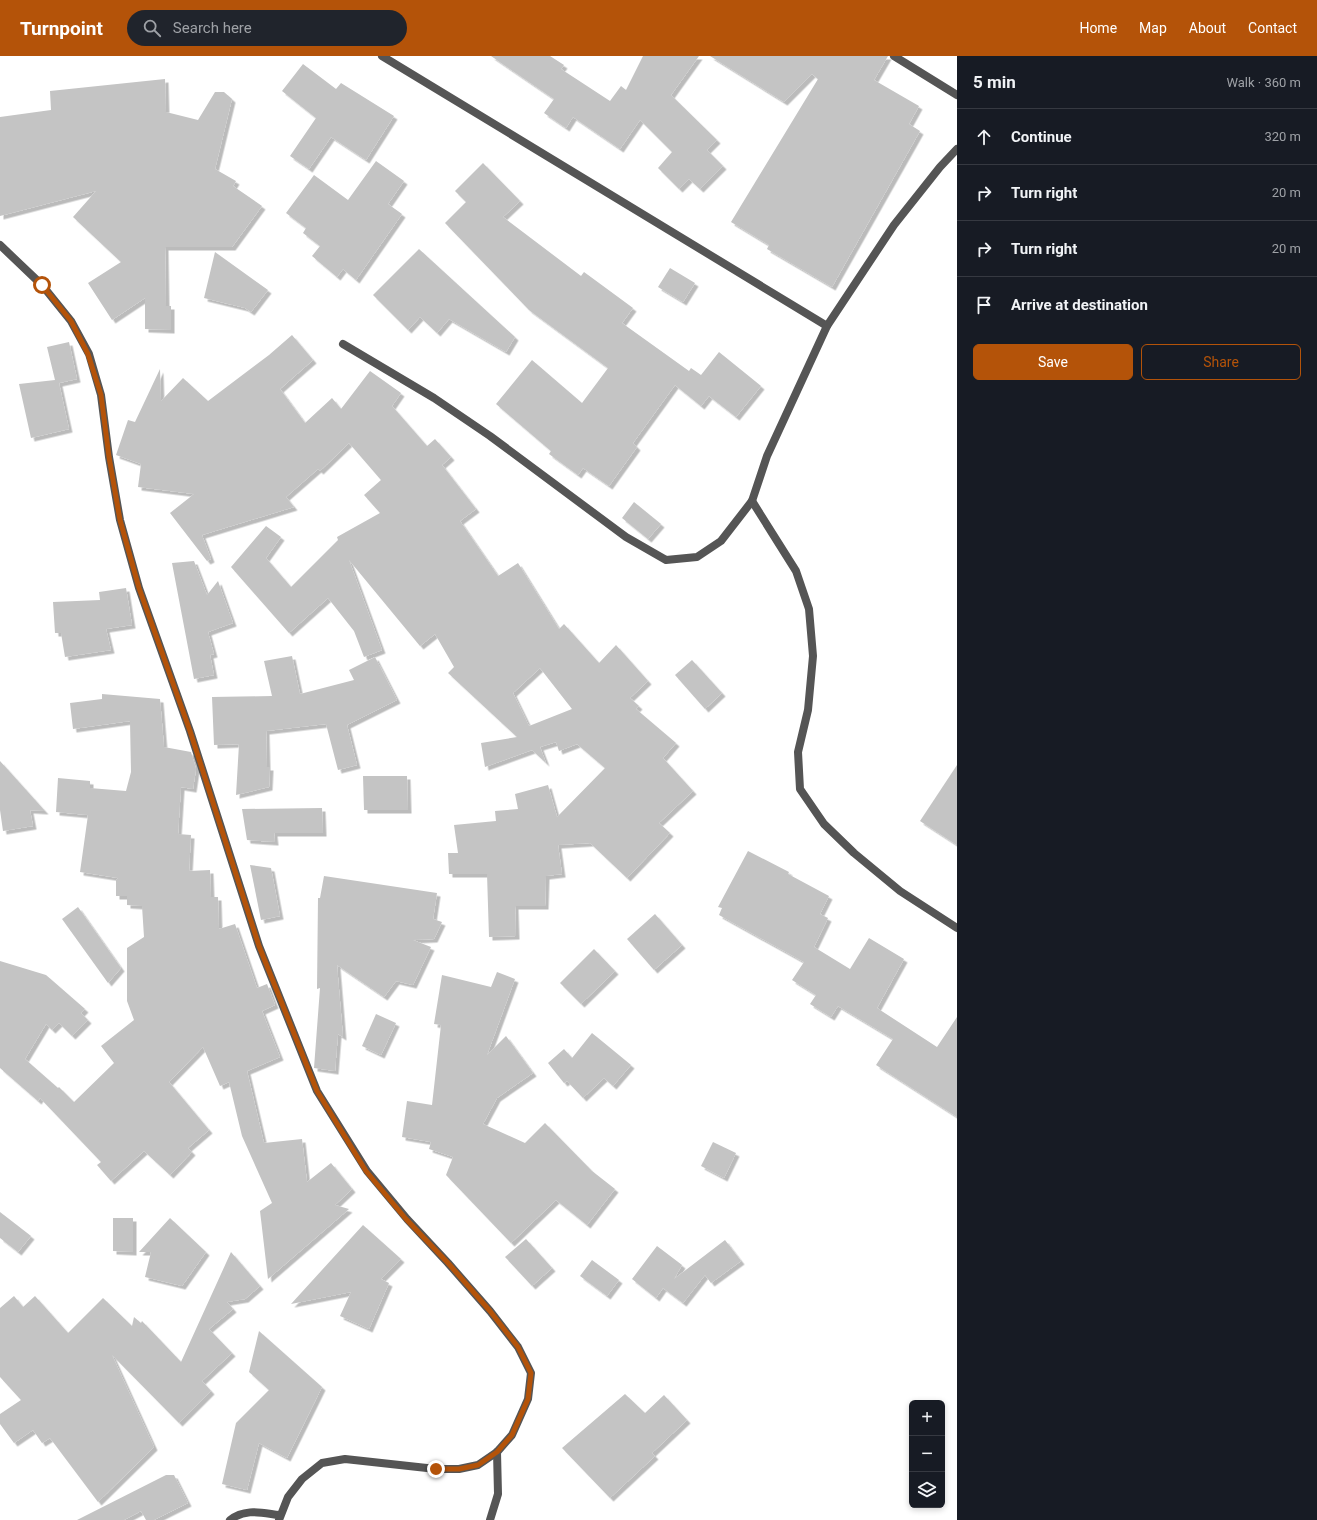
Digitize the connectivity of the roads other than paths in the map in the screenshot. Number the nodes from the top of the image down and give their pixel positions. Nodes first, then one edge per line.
1 (382, 56) edge
2 (894, 56) edge
3 (957, 95) edge
4 (957, 149) edge
5 (0, 245) edge
6 (827, 326) junction
7 (343, 344) dead end
8 (752, 501) junction
9 (957, 928) edge
10 (497, 1452) junction
11 (279, 1517) edge
12 (230, 1520) edge
13 (490, 1520) edge

1 - 6 street
2 - 3 street
4 - 6 street
5 - 10 street
6 - 8 street
7 - 8 street
8 - 9 street
10 - 11 street
10 - 13 street
11 - 12 street

